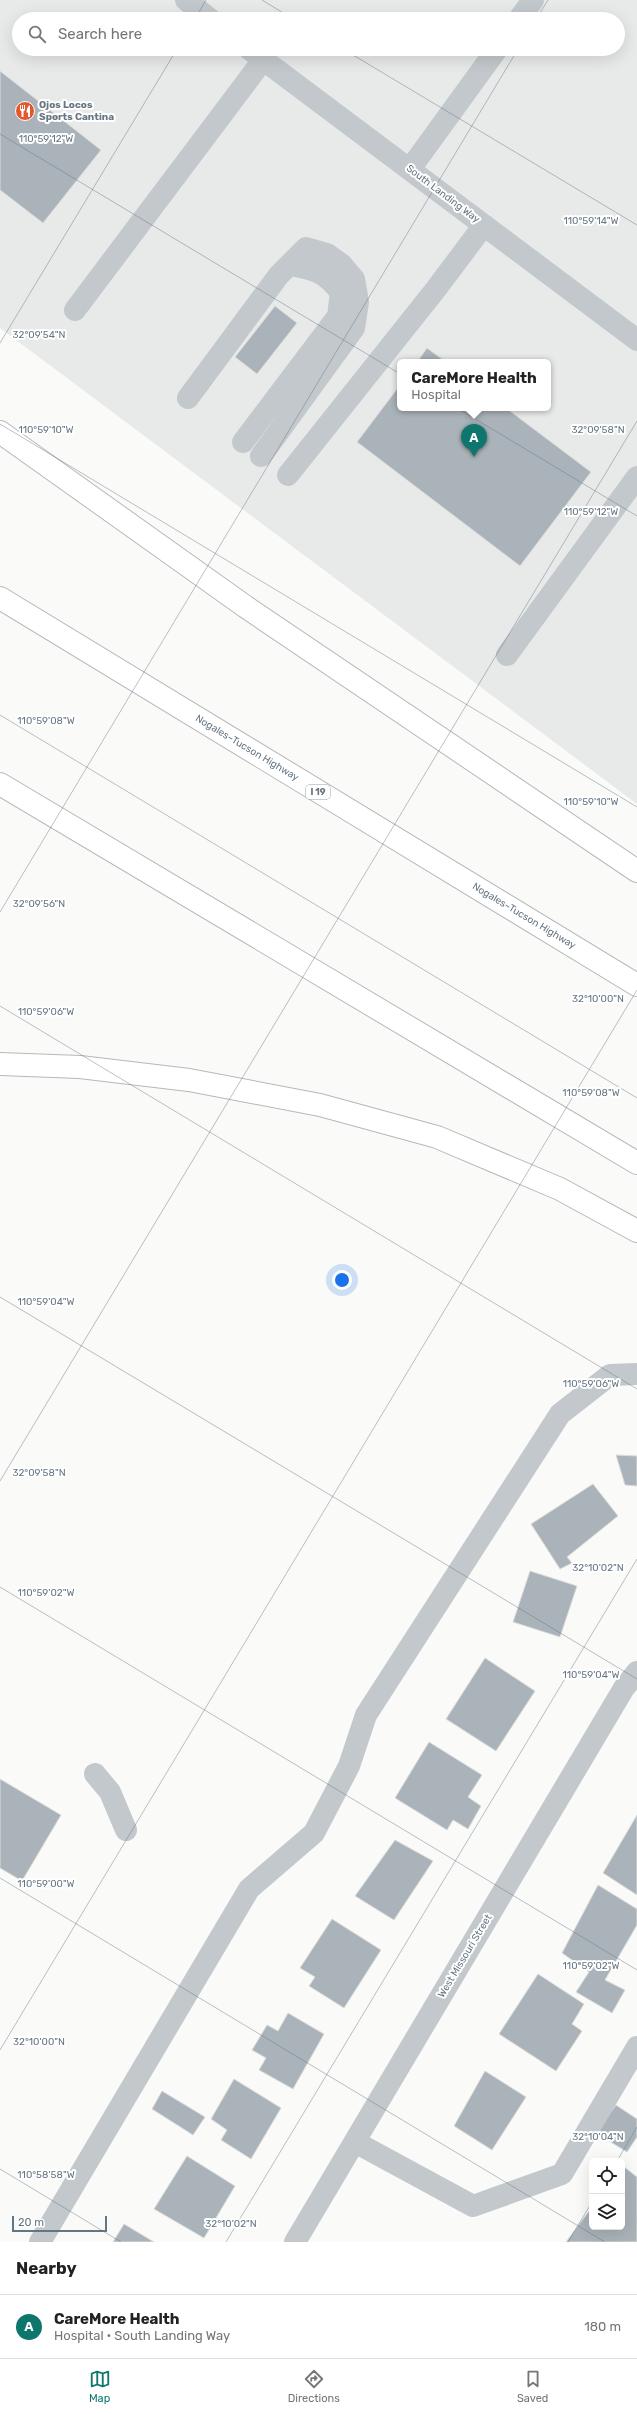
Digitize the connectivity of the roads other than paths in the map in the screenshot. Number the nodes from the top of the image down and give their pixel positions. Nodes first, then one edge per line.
1 (186, 0) edge
2 (533, 0) edge
3 (201, 12) edge
4 (524, 12) edge
5 (255, 56) edge
6 (259, 56) edge
7 (492, 56) edge
8 (410, 169) junction
9 (484, 225) junction
10 (289, 265) junction
11 (74, 310) dead end
12 (637, 340) edge
13 (188, 398) dead end
14 (0, 432) edge
15 (243, 442) dead end
16 (261, 456) dead end
17 (288, 475) dead end
18 (637, 477) edge
19 (0, 598) edge
20 (507, 655) dead end
21 (0, 784) edge
22 (637, 871) edge
23 (637, 985) edge
24 (0, 1064) edge
25 (637, 1163) edge
26 (637, 1231) edge
27 (637, 1374) edge
28 (637, 1672) edge
29 (95, 1774) dead end
30 (126, 1830) dead end
31 (637, 2047) edge
32 (355, 2142) junction
33 (40, 2242) edge
34 (295, 2242) edge

1 - 3 street
2 - 4 street
5 - 11 street
6 - 8 street, South Landing Way
7 - 8 street
8 - 9 street, South Landing Way
9 - 12 street, South Landing Way
9 - 17 street
10 - 13 street
10 - 15 street
10 - 16 street
14 - 22 main road
18 - 20 street
19 - 23 main road, Nogales–Tucson Highway / I 19
21 - 25 main road
24 - 26 main road
27 - 33 street
28 - 32 street, West Missouri Street
29 - 30 street
31 - 32 street
32 - 34 street, West Missouri Street

